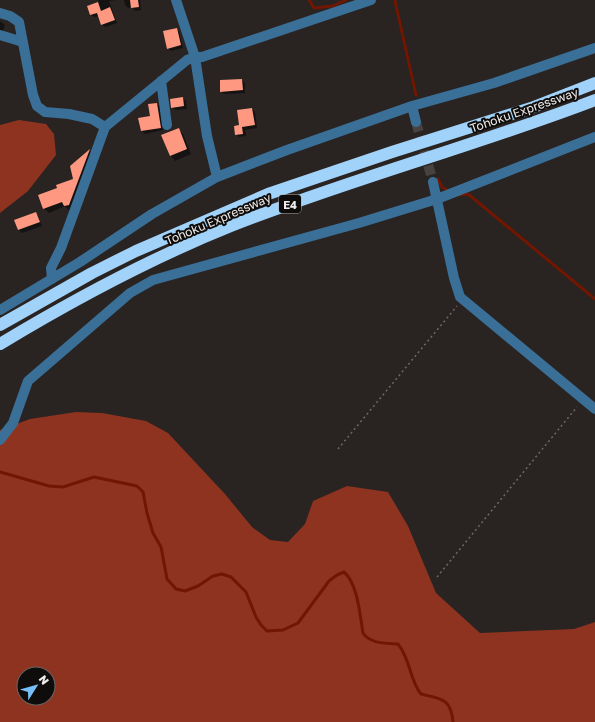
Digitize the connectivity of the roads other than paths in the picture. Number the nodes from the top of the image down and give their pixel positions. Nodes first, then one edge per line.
1 (176, 0) edge
2 (371, 0) edge
3 (0, 13) edge
4 (0, 35) edge
5 (23, 42) junction
6 (595, 48) edge
7 (195, 57) junction
8 (161, 82) junction
9 (595, 83) edge
10 (595, 100) edge
11 (412, 106) junction
12 (416, 122) tunnel mouth
13 (167, 125) dead end
14 (105, 127) junction
15 (595, 137) edge
16 (217, 177) junction
17 (433, 182) tunnel mouth
18 (436, 199) junction
19 (52, 279) junction
20 (0, 310) edge
21 (0, 325) edge
22 (0, 344) edge
23 (595, 408) edge
24 (0, 440) edge

1 - 7 street
2 - 7 street
3 - 5 street
4 - 5 street
5 - 14 street
6 - 11 street
7 - 8 street
7 - 16 street
8 - 13 street
8 - 14 street
9 - 21 highway, Tohoku Expressway / E4
10 - 22 highway, Tohoku Expressway / E4
11 - 12 street
11 - 16 street
14 - 19 street
15 - 18 street
16 - 19 street
17 - 18 street
18 - 23 street
18 - 24 street
19 - 20 street

